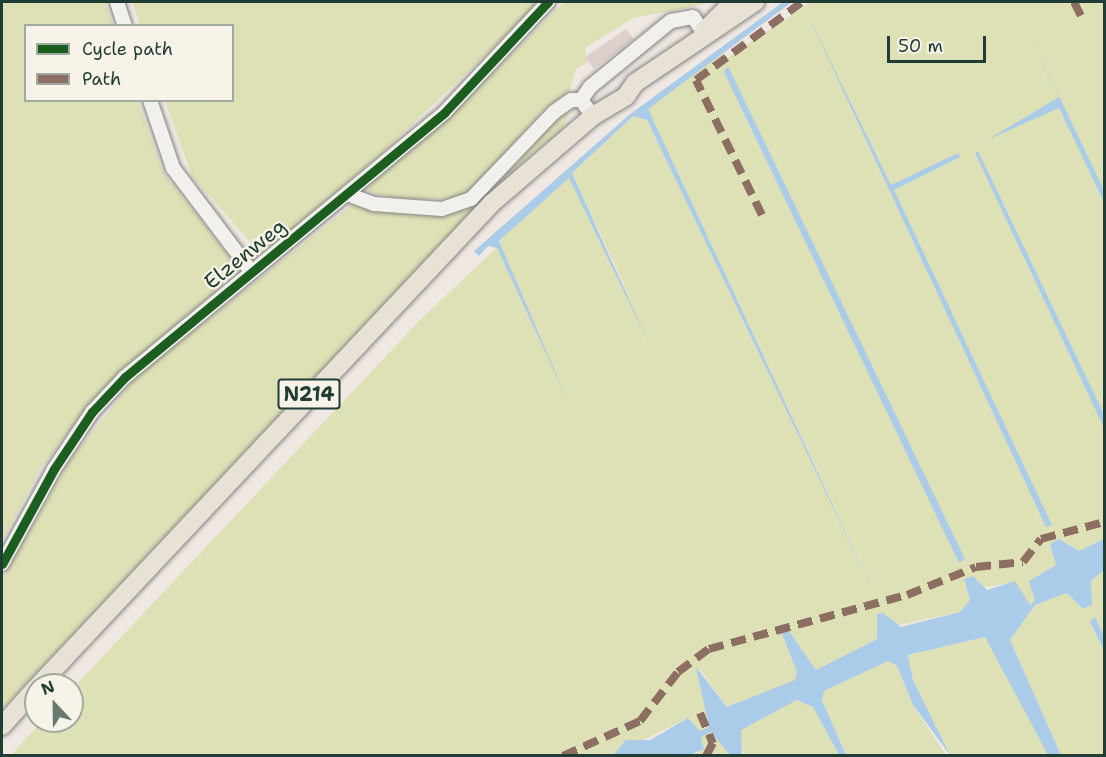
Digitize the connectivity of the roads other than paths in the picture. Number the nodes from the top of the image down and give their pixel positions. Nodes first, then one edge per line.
1 (117, 2) edge
2 (548, 2) edge
3 (733, 2) edge
4 (755, 2) edge
5 (124, 24) edge
6 (703, 32) junction
7 (581, 100) junction
8 (151, 102) edge
9 (593, 116) junction
10 (350, 195) junction
11 (250, 271) junction
12 (2, 564) edge
13 (50, 673) edge
14 (24, 701) edge
15 (2, 726) edge

1 - 5 street
2 - 10 street, Elzenweg
3 - 6 main road, N214
4 - 6 main road, N214
6 - 7 street
6 - 9 main road, N214
7 - 9 street
7 - 10 street
8 - 11 street
9 - 13 main road, N214
10 - 11 street, Elzenweg
11 - 12 street, Elzenweg
14 - 15 main road

